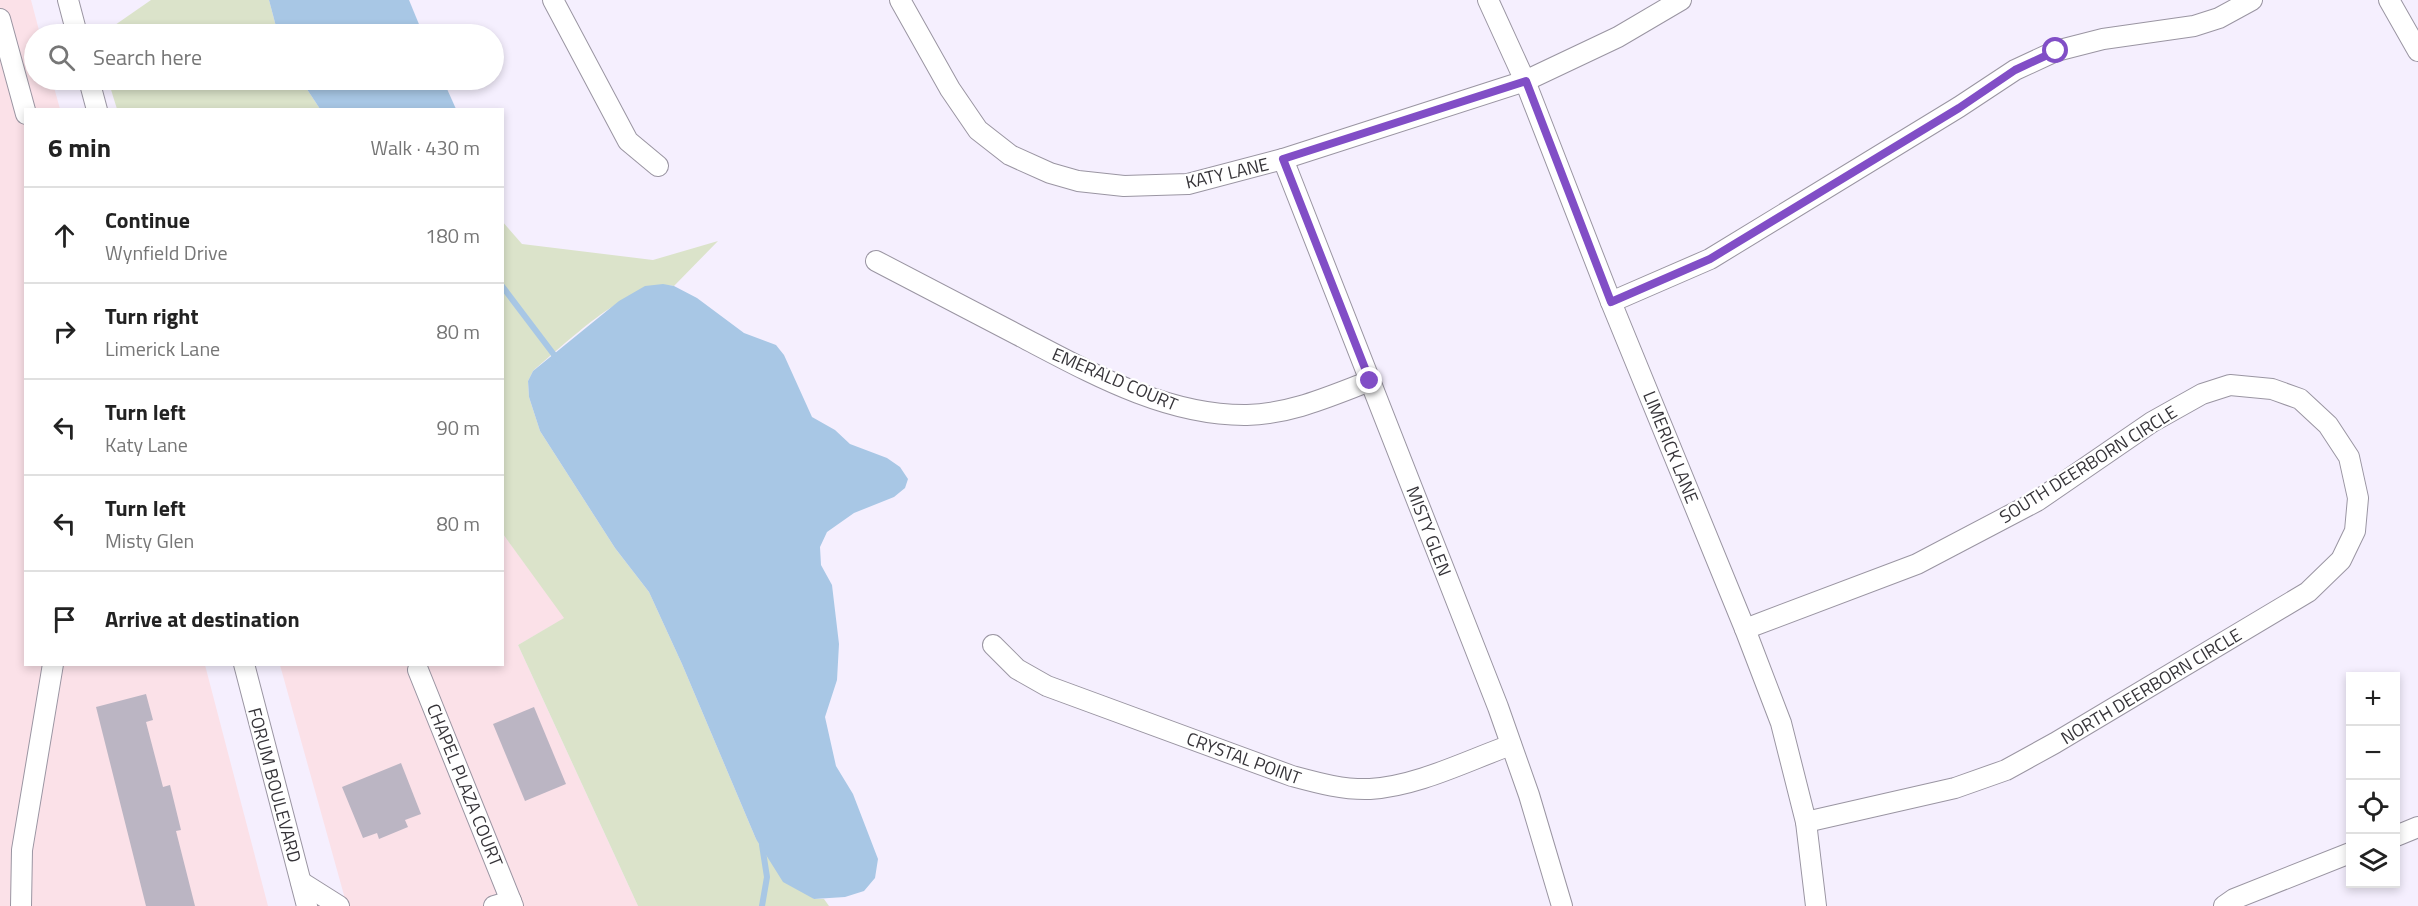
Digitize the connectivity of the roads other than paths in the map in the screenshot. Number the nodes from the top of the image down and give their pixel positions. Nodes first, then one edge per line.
1 (68, 0) edge
2 (553, 0) edge
3 (900, 0) edge
4 (1488, 0) edge
5 (1681, 0) edge
6 (2252, 0) edge
7 (2390, 0) edge
8 (0, 19) edge
9 (74, 24) edge
10 (2418, 51) edge
11 (1526, 81) junction
12 (92, 90) edge
13 (24, 108) edge
14 (96, 108) edge
15 (1283, 159) junction
16 (658, 166) dead end
17 (876, 261) dead end
18 (1611, 302) junction
19 (1370, 381) junction
20 (2328, 425) joint
21 (1745, 628) junction
22 (993, 645) dead end
23 (53, 666) edge
24 (245, 666) edge
25 (418, 670) dead end
26 (1511, 746) junction
27 (1806, 822) junction
28 (2418, 827) edge
29 (2400, 834) edge
30 (2346, 855) edge
31 (301, 882) junction
32 (506, 904) edge
33 (21, 906) edge
34 (307, 906) edge
35 (339, 906) edge
36 (1562, 906) edge
37 (1816, 906) edge
38 (2224, 906) edge

1 - 9 street
2 - 16 street
3 - 15 street, KATY LANE
4 - 11 street, LIMERICK LANE
5 - 11 street, KATY LANE
6 - 18 street
7 - 10 street
8 - 13 street
11 - 15 street, KATY LANE
11 - 18 street, LIMERICK LANE
12 - 14 street
15 - 19 street, MISTY GLEN
17 - 19 street, EMERALD COURT
18 - 21 street, LIMERICK LANE
19 - 26 street, MISTY GLEN
20 - 21 street, SOUTH DEERBORN CIRCLE
20 - 27 street, NORTH DEERBORN CIRCLE
21 - 27 street, LIMERICK LANE
22 - 26 street, CRYSTAL POINT
23 - 33 street
24 - 31 street, FORUM BOULEVARD
25 - 32 street, CHAPEL PLAZA COURT
26 - 36 street, MISTY GLEN
27 - 37 street, LIMERICK LANE
28 - 29 street
30 - 38 street
31 - 34 street, FORUM BOULEVARD
31 - 35 street

